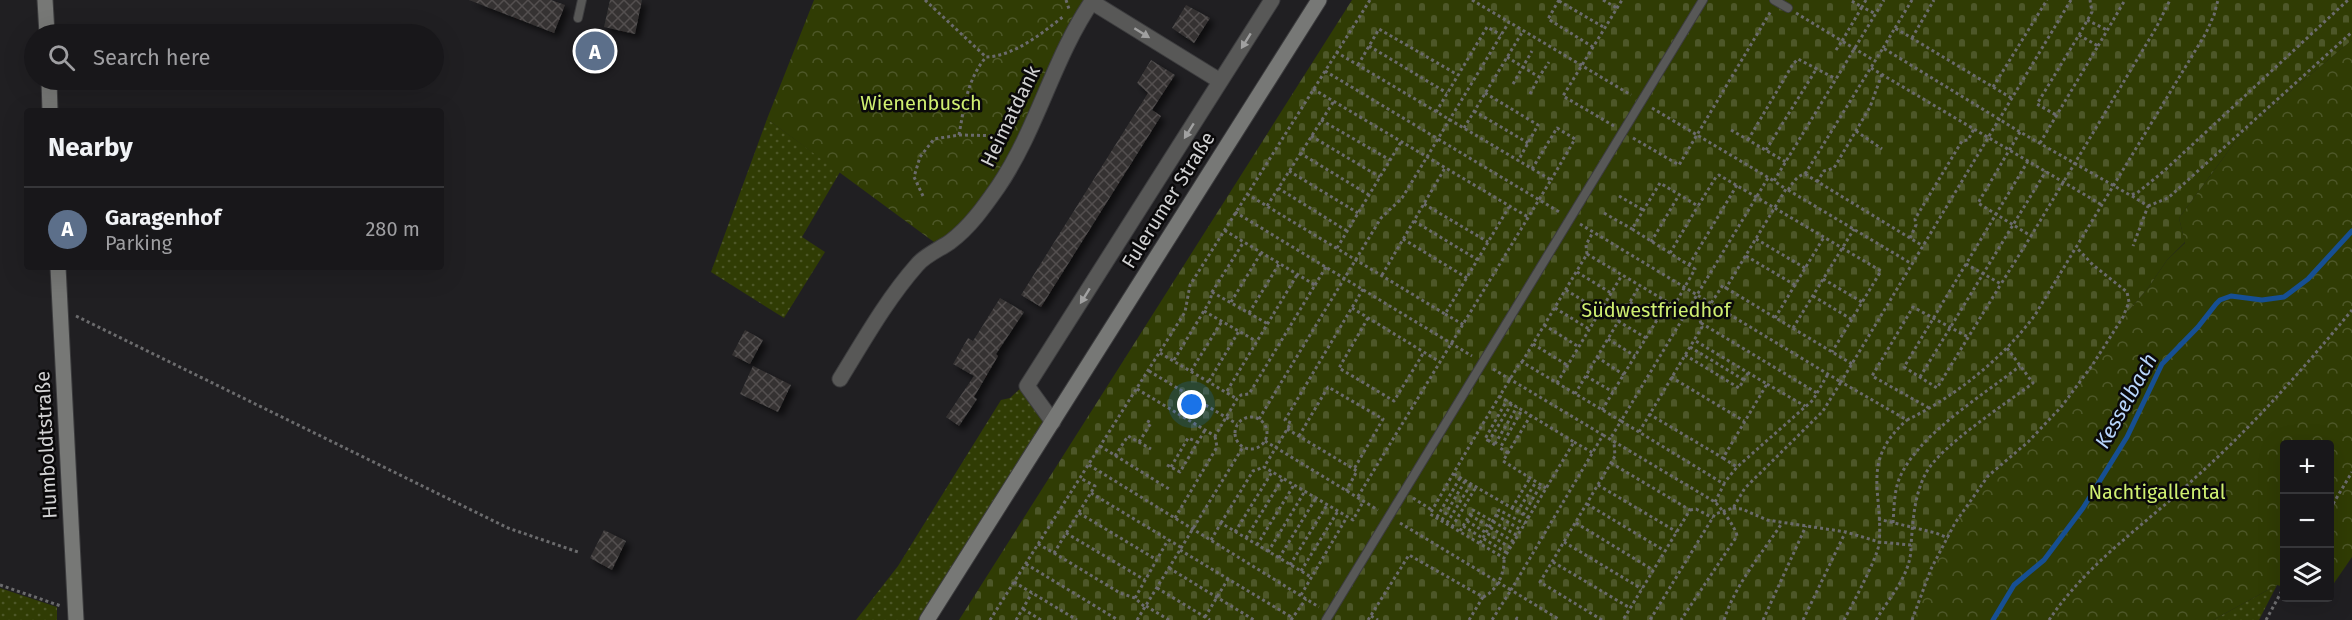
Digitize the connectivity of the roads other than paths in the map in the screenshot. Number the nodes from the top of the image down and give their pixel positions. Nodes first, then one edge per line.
1 (45, 0) edge
2 (582, 0) edge
3 (1272, 0) edge
4 (1319, 0) edge
5 (1703, 0) edge
6 (1774, 0) edge
7 (1093, 1) edge
8 (1788, 8) road end
9 (578, 18) dead end
10 (46, 24) edge
11 (1220, 81) junction
12 (49, 90) edge
13 (50, 108) edge
14 (58, 270) edge
15 (840, 379) dead end
16 (1053, 422) junction
17 (76, 615) edge
18 (1328, 617) edge
19 (927, 620) edge

1 - 10 main road
2 - 9 lane
3 -> 11 street, Fulerumer Straße
4 - 16 main road, Fulerumer Straße
5 - 18 lane
6 - 8 lane
7 -> 11 street
7 - 15 street, Heimatdank
11 -> 16 street, Fulerumer Straße
12 - 13 main road
14 - 17 main road, Humboldtstraße
16 - 19 main road, Fulerumer Straße

